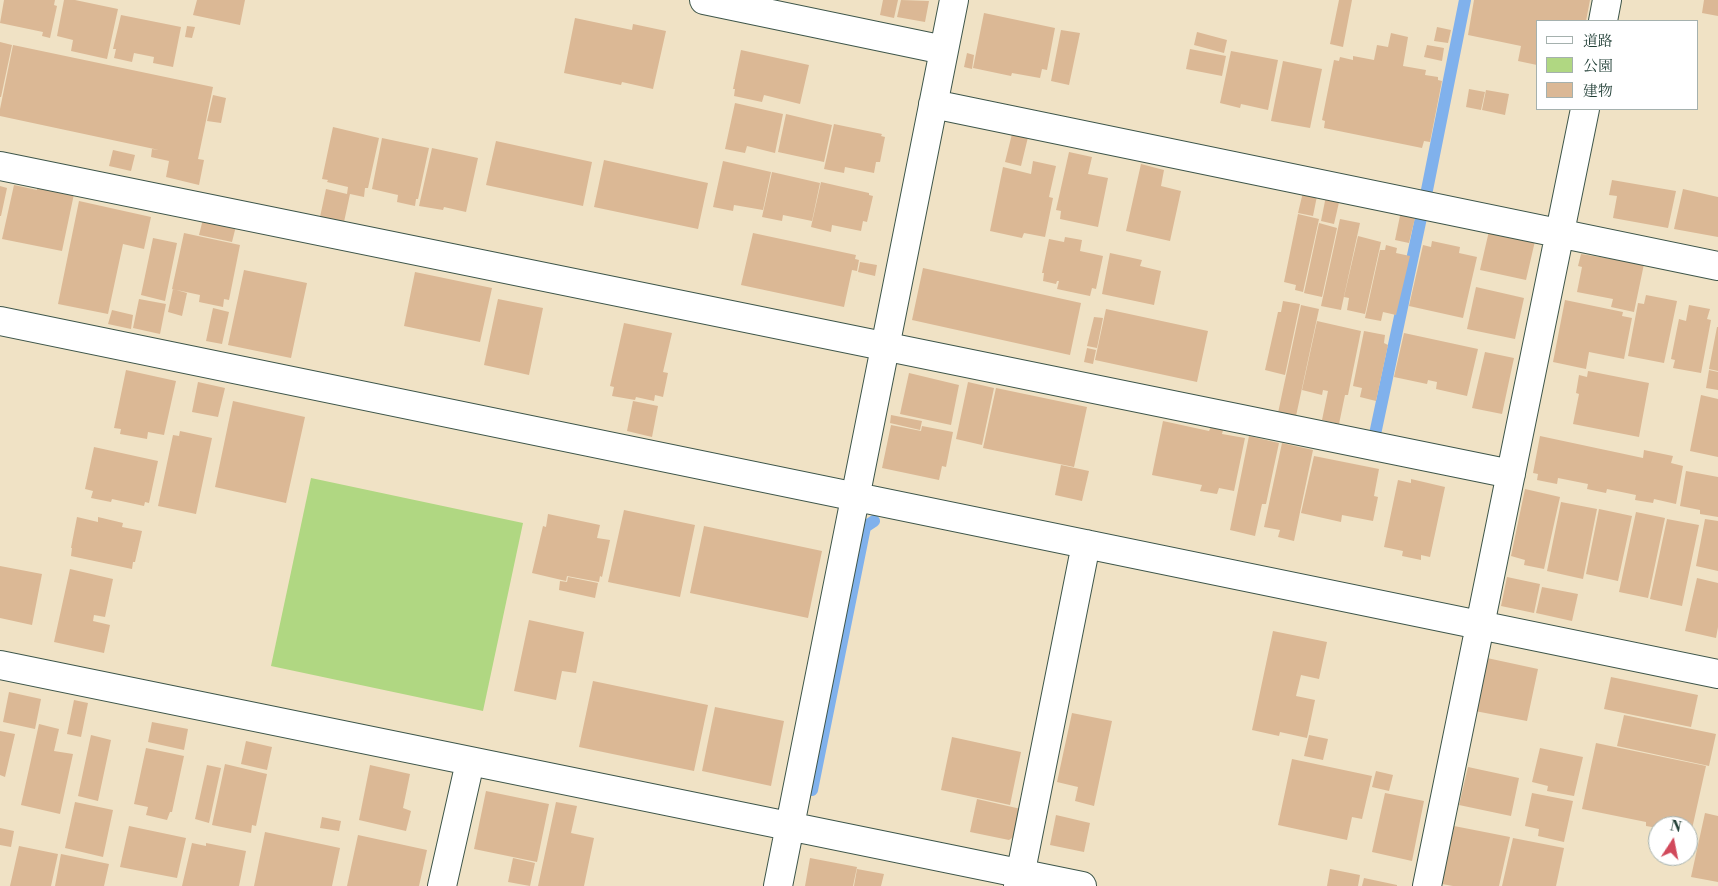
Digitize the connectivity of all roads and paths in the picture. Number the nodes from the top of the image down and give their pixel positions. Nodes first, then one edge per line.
1 (704, 0) edge
2 (954, 0) edge
3 (1607, 0) edge
4 (1602, 20) edge
5 (944, 50) junction
6 (933, 104) junction
7 (1585, 110) edge
8 (0, 166) edge
9 (1560, 233) junction
10 (1718, 266) edge
11 (0, 321) edge
12 (885, 346) junction
13 (1511, 474) junction
14 (855, 496) junction
15 (1086, 544) junction
16 (1481, 626) junction
17 (0, 664) edge
18 (1718, 674) edge
19 (470, 762) junction
20 (790, 827) junction
21 (1020, 880) edge
22 (442, 886) edge
23 (778, 886) edge
24 (1082, 886) edge
25 (1427, 886) edge

1 - 5 street
2 - 5 street
3 - 4 street
5 - 6 street
6 - 9 street
6 - 12 street
7 - 9 street
8 - 12 street
9 - 10 street
9 - 13 street
11 - 14 street
12 - 13 street
12 - 14 street
13 - 16 street
14 - 15 street
14 - 20 street
15 - 16 street
15 - 21 street
16 - 18 street
16 - 25 street
17 - 19 street
19 - 20 street
19 - 22 street
20 - 21 street
20 - 23 street
21 - 24 street

